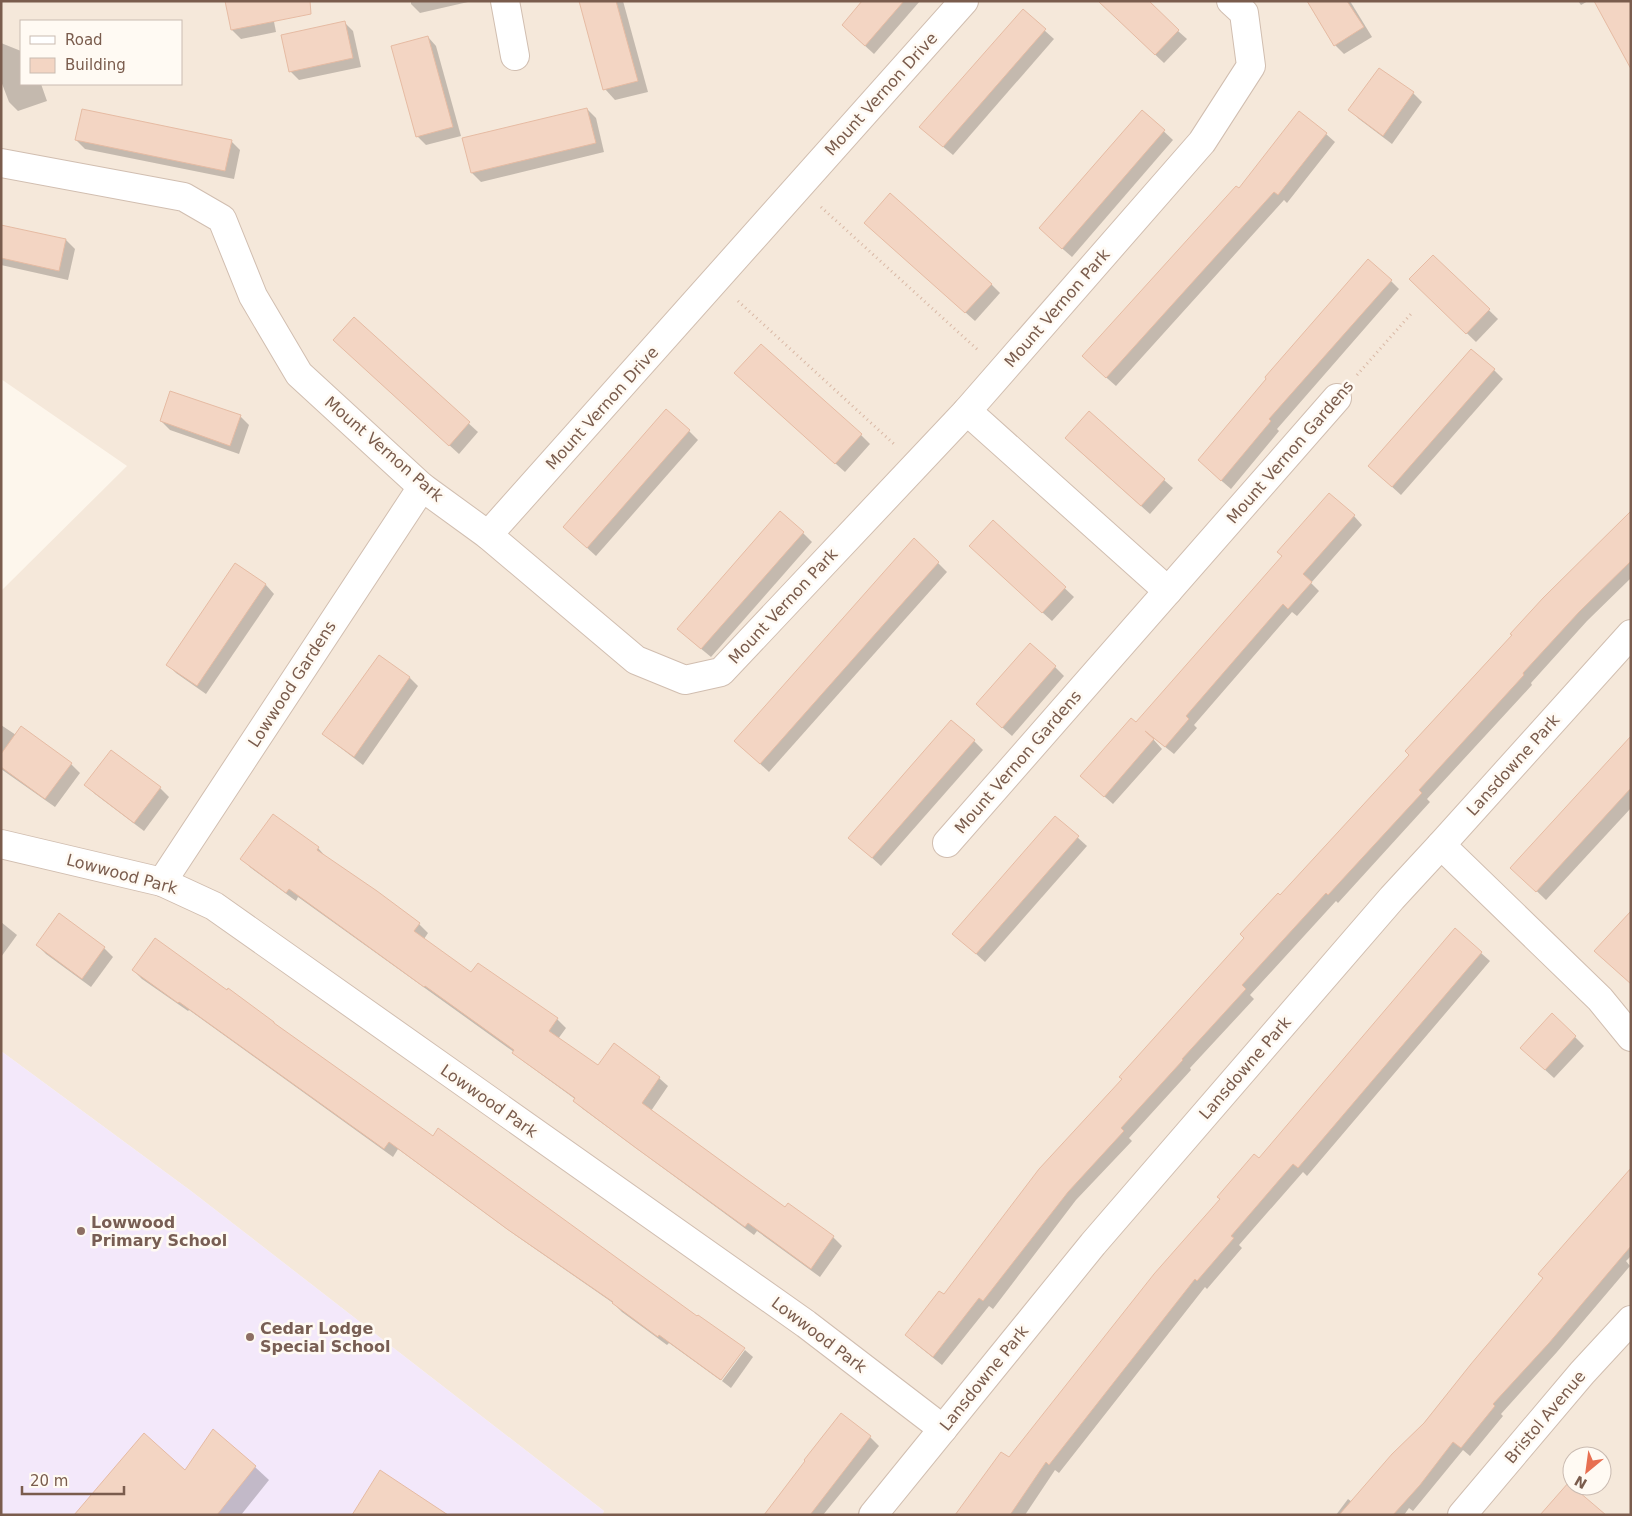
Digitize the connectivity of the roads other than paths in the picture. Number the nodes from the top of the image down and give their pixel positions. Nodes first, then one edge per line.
1 (505, 1) edge
2 (964, 1) edge
3 (1231, 1) edge
4 (515, 56) dead end
5 (1, 163) edge
6 (1337, 398) road end
7 (967, 411) junction
8 (422, 487) junction
9 (488, 535) junction
10 (1168, 591) junction
11 (1631, 634) edge
12 (947, 843) dead end
13 (1, 844) edge
14 (1441, 845) junction
15 (162, 882) junction
16 (1631, 1037) edge
17 (1631, 1320) edge
18 (943, 1429) junction
19 (873, 1515) edge
20 (1462, 1515) edge

1 - 4 street
2 - 9 street, Mount Vernon Drive
3 - 7 street, Mount Vernon Park
5 - 8 street, Mount Vernon Park
6 - 10 street, Mount Vernon Gardens
7 - 9 street, Mount Vernon Park
7 - 10 street
8 - 9 street, Mount Vernon Park
8 - 15 street, Lowwood Gardens
10 - 12 street, Mount Vernon Gardens
11 - 14 street, Lansdowne Park
13 - 15 street, Lowwood Park
14 - 16 street
14 - 18 street, Lansdowne Park
15 - 18 street, Lowwood Park
17 - 20 street, Bristol Avenue
18 - 19 street, Lansdowne Park

